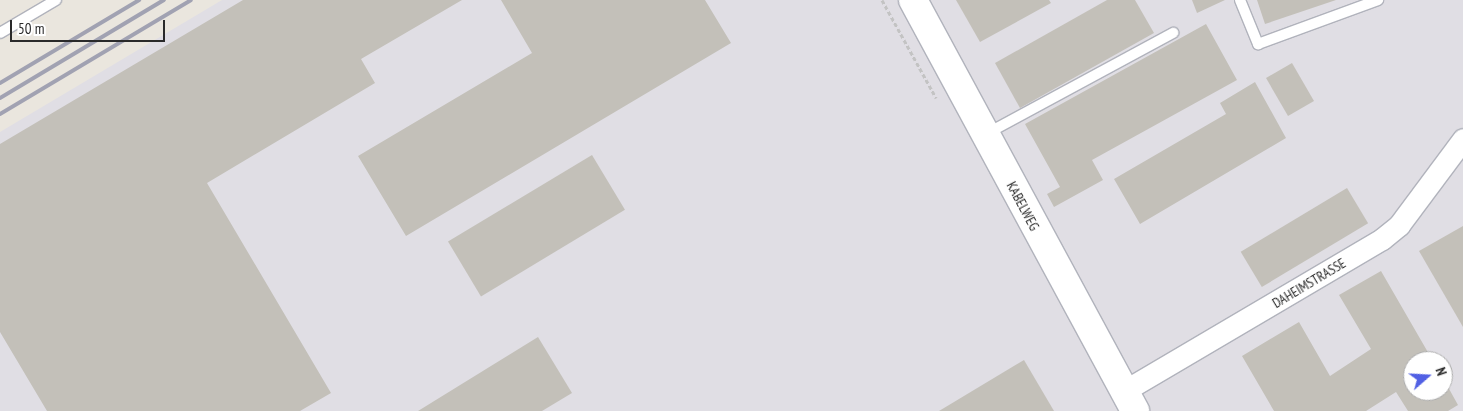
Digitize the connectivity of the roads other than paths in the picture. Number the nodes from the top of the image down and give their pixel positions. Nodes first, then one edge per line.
1 (56, 0) edge
2 (913, 0) edge
3 (1240, 0) edge
4 (1378, 0) edge
5 (1173, 33) dead end
6 (0, 34) edge
7 (985, 135) junction
8 (1463, 139) edge
9 (1129, 401) edge

1 - 6 lane
2 - 7 street, KABELWEG
3 - 4 lane
5 - 7 lane
7 - 9 street, KABELWEG
8 - 9 street, DAHEIMSTRASSE

